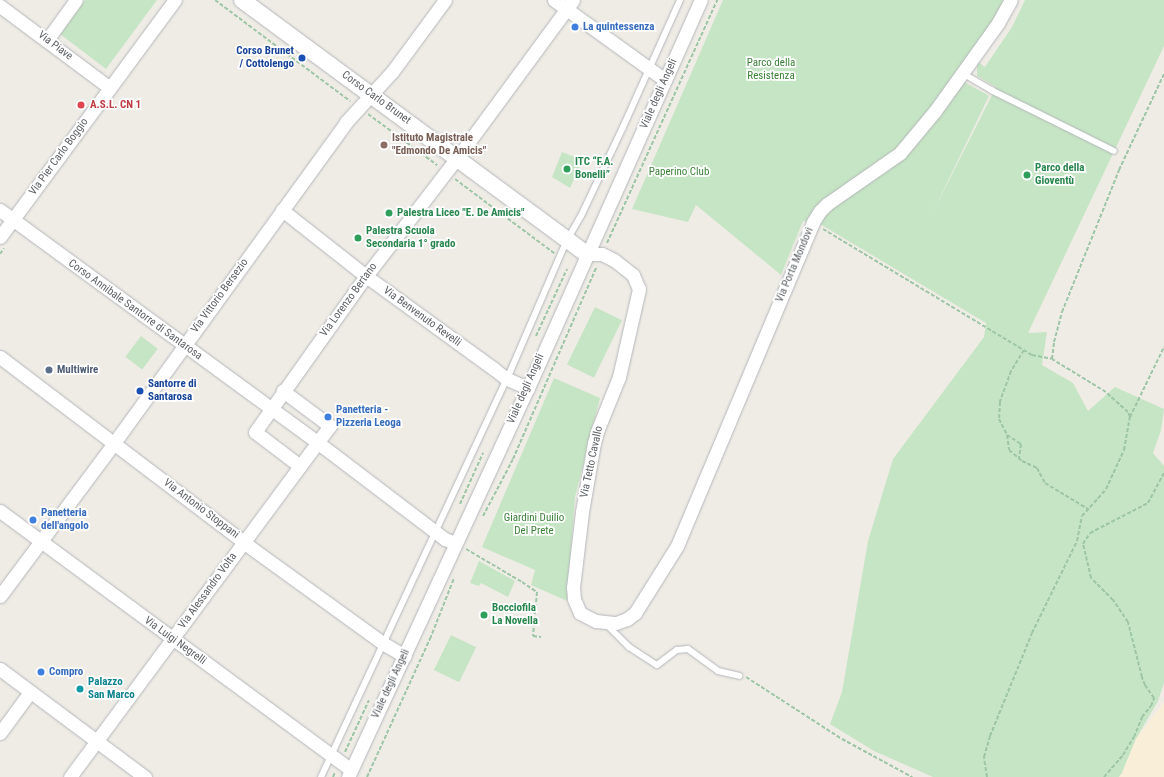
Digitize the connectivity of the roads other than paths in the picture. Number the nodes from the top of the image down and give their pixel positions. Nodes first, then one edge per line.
1 (76, 0) edge
2 (175, 0) edge
3 (242, 0) edge
4 (445, 0) edge
5 (554, 0) edge
6 (680, 0) edge
7 (701, 0) edge
8 (1011, 0) edge
9 (570, 4) edge
10 (0, 6) edge
11 (47, 40) junction
12 (649, 68) junction
13 (962, 73) junction
14 (665, 80) junction
15 (110, 88) junction
16 (370, 94) junction
17 (1114, 151) dead end
18 (457, 158) junction
19 (0, 210) edge
20 (282, 210) junction
21 (13, 220) junction
22 (0, 237) edge
23 (567, 240) junction
24 (586, 254) junction
25 (366, 276) junction
26 (183, 346) junction
27 (0, 357) edge
28 (506, 379) junction
29 (528, 388) junction
30 (283, 391) junction
31 (271, 409) junction
32 (318, 442) junction
33 (114, 443) junction
34 (300, 466) junction
35 (0, 511) edge
36 (434, 531) junction
37 (40, 542) junction
38 (244, 542) junction
39 (461, 546) junction
40 (655, 583) joint
41 (0, 596) edge
42 (605, 623) junction
43 (173, 639) junction
44 (384, 644) junction
45 (405, 656) junction
46 (0, 669) edge
47 (739, 676) road end
48 (30, 692) junction
49 (0, 733) edge
50 (96, 742) junction
51 (330, 756) junction
52 (349, 774) edge
53 (70, 777) edge
54 (145, 777) edge
55 (321, 777) edge

1 - 11 street
2 - 15 street, Via Pier Carlo Boggio
3 - 16 street, Corso Carlo Brunet
4 - 16 street, Via Vittorio Bersezio
5 - 9 street
6 - 12 lane
7 - 14 street, Viale degli Angeli
8 - 13 street, Via Porta Mondovì
9 - 12 street
9 - 18 street, Via Lorenzo Bertano
10 - 11 street, Via Piave
11 - 15 street, Via Piave
12 - 14 street
12 - 23 lane
13 - 17 lane
13 - 40 street, Via Porta Mondovì
14 - 24 street, Viale degli Angeli
15 - 21 street, Via Pier Carlo Boggio
16 - 18 street, Corso Carlo Brunet
16 - 20 street, Via Vittorio Bersezio
18 - 23 street, Corso Carlo Brunet
18 - 25 street, Via Lorenzo Bertano
19 - 21 street, Corso Annibale Santorre di Santarosa
20 - 25 street, Via Benvenuto Revelli
20 - 26 street, Via Vittorio Bersezio
21 - 22 street, Via Pier Carlo Boggio
21 - 26 street, Corso Annibale Santorre di Santarosa
23 - 24 street, Corso Carlo Brunet
23 - 28 lane
24 - 29 street, Viale degli Angeli
24 - 42 street, Via Tetto Cavallo
25 - 28 street, Via Benvenuto Revelli
25 - 30 street, Via Lorenzo Bertano
26 - 31 street, Corso Annibale Santorre di Santarosa
26 - 33 street, Via Vittorio Bersezio
27 - 33 street, Via Antonio Stoppani
28 - 29 street, Via Benvenuto Revelli
28 - 36 lane
29 - 39 street, Viale degli Angeli
30 - 31 street, Via Lorenzo Bertano
30 - 32 street
31 - 32 street, Corso Annibale Santorre di Santarosa
31 - 34 street
32 - 34 street, Via Alessandro Volta
32 - 36 street, Corso Annibale Santorre di Santarosa
33 - 37 street, Via Vittorio Bersezio
33 - 38 street, Via Antonio Stoppani
34 - 38 street, Via Alessandro Volta
35 - 37 street, Via Luigi Negrelli
36 - 39 street, Corso Annibale Santorre di Santarosa
36 - 44 lane
37 - 41 street, Via Vittorio Bersezio
37 - 43 street, Via Luigi Negrelli
38 - 43 street, Via Alessandro Volta
38 - 44 street, Via Antonio Stoppani
39 - 45 street, Viale degli Angeli
40 - 42 street, Via Tetto Cavallo
42 - 47 lane
43 - 50 street, Via Alessandro Volta
43 - 51 street, Via Luigi Negrelli
44 - 45 street, Via Antonio Stoppani
44 - 51 lane
45 - 52 street, Viale degli Angeli
46 - 48 street
48 - 49 street
48 - 50 street
50 - 53 street, Via Alessandro Volta
50 - 54 street
51 - 52 street, Via Luigi Negrelli
51 - 55 lane

